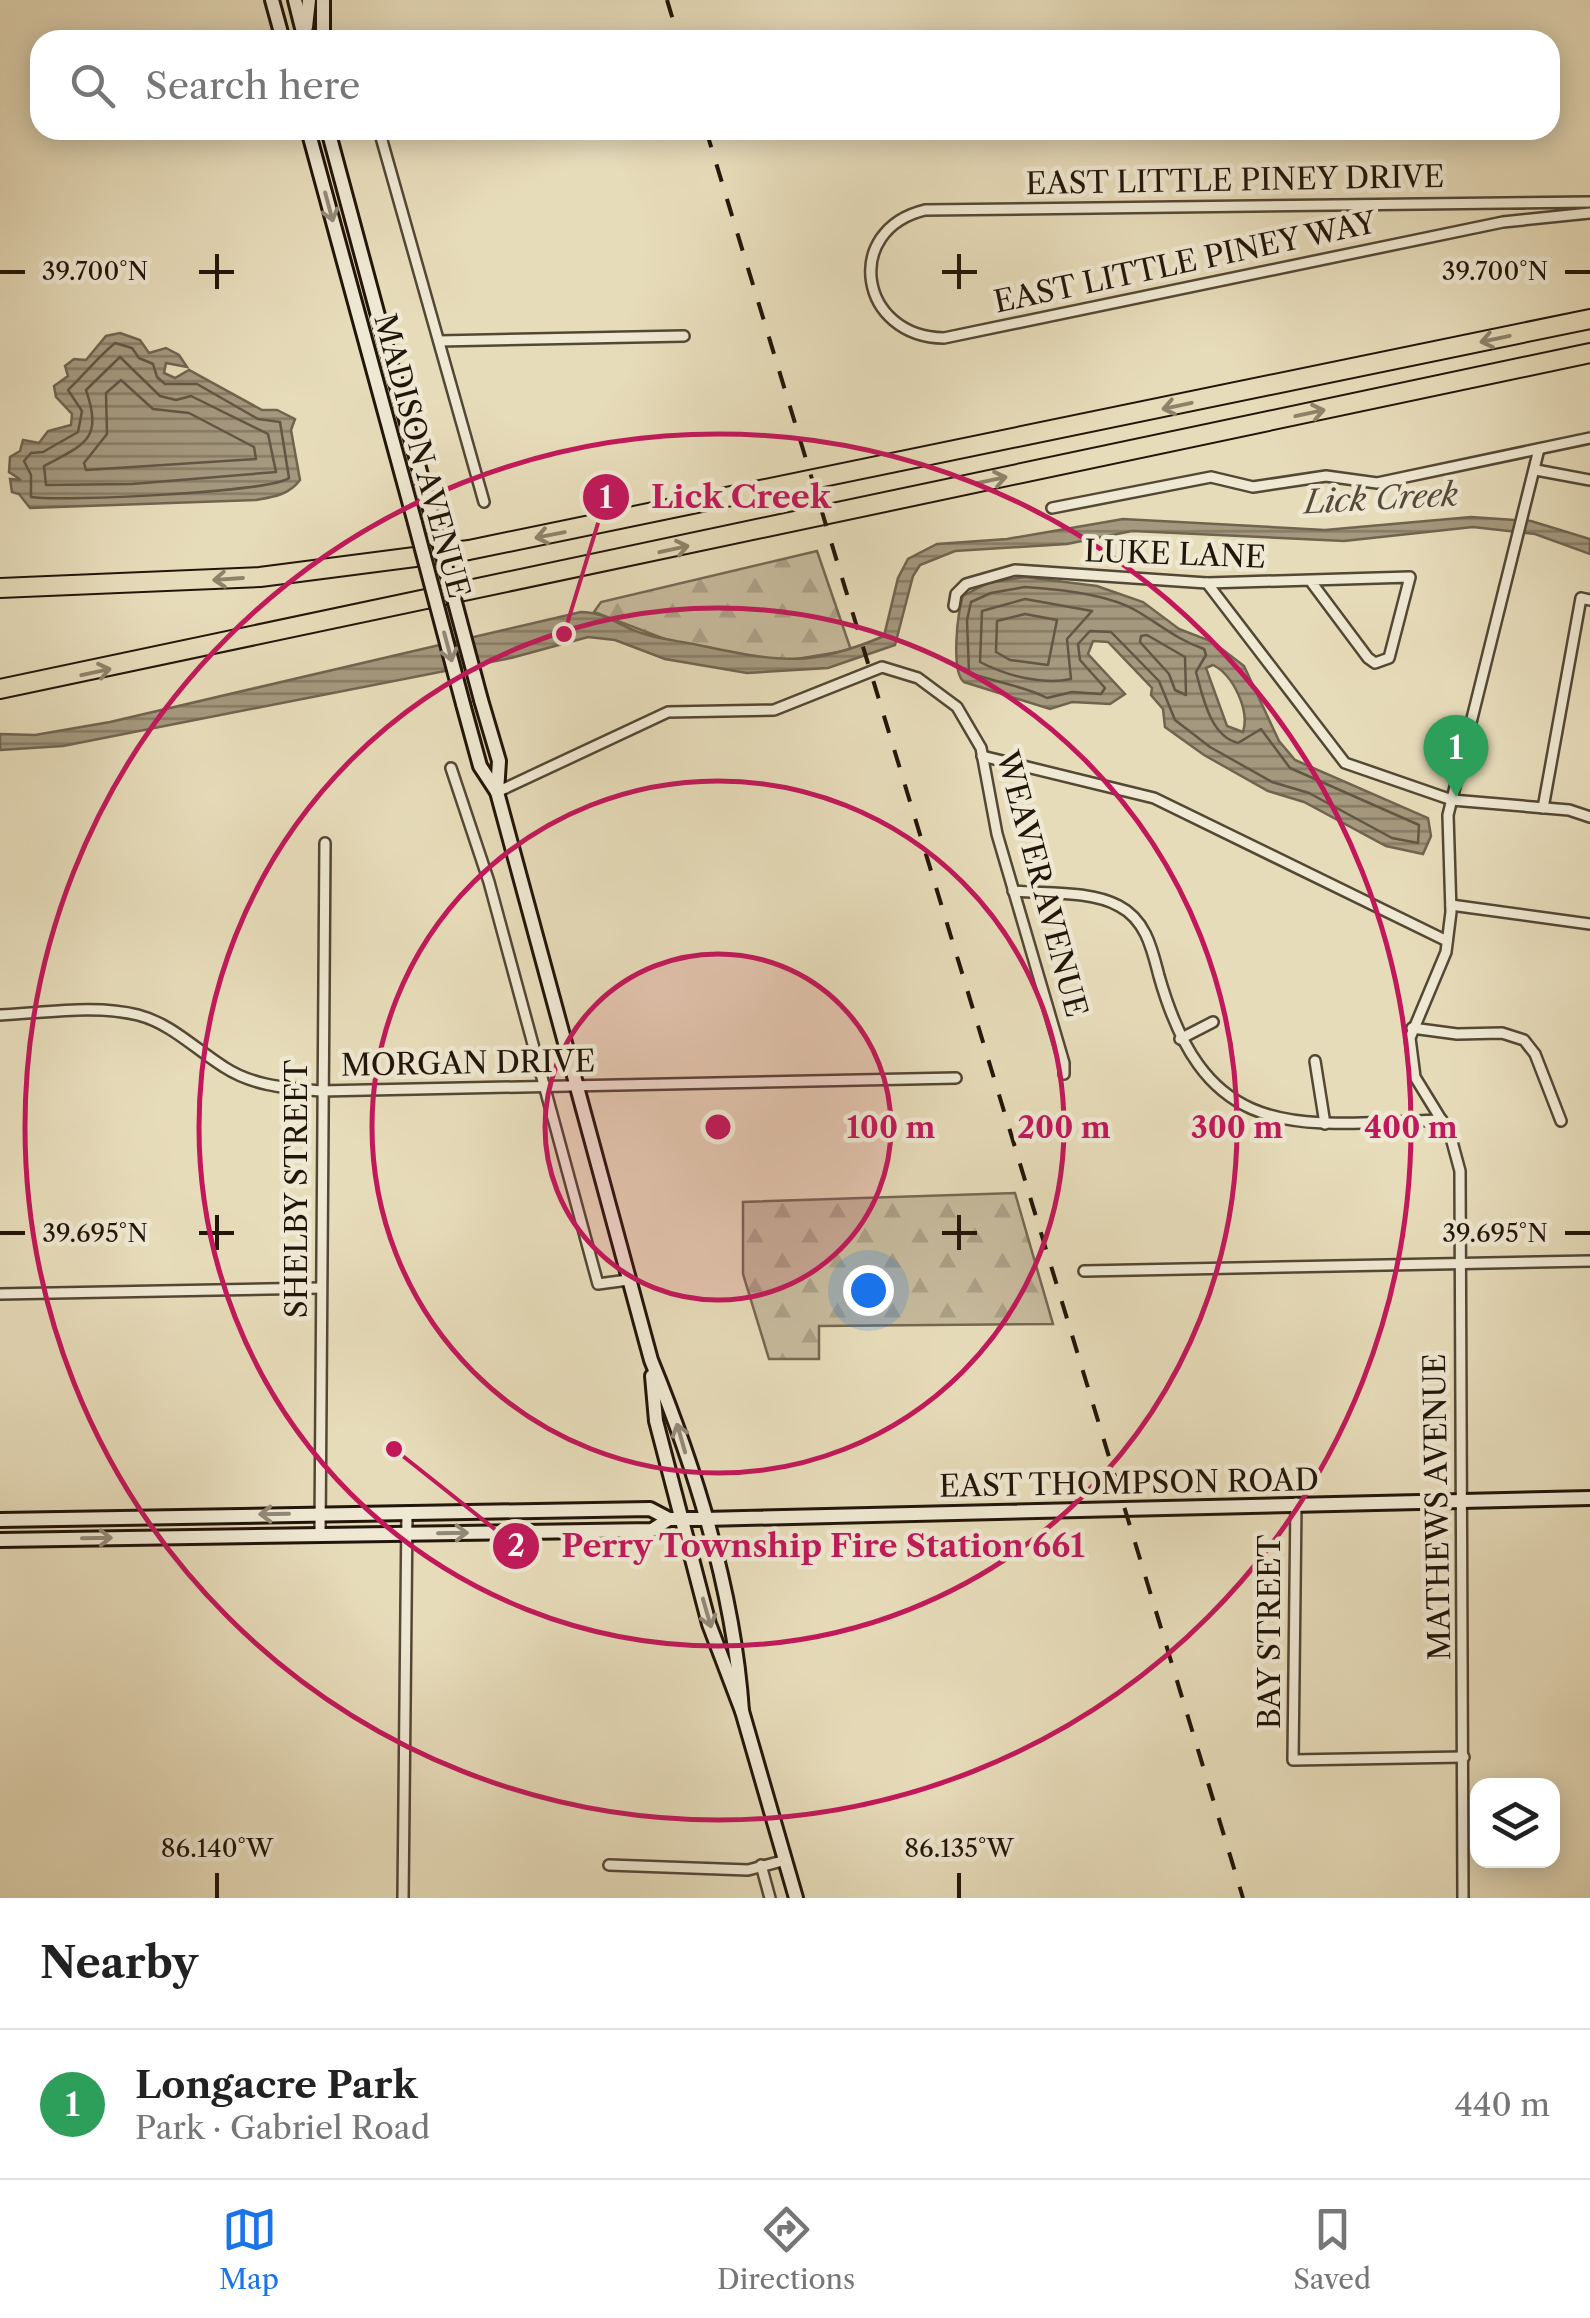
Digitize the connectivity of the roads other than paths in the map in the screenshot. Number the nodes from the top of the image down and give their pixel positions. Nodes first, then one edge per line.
1 (272, 0) edge
2 (295, 0) edge
3 (309, 0) edge
4 (322, 0) edge
5 (280, 30) edge
6 (302, 30) edge
7 (305, 30) edge
8 (323, 30) edge
9 (311, 140) edge
10 (331, 140) edge
11 (382, 140) edge
12 (1479, 201) junction
13 (1590, 202) edge
14 (1590, 213) edge
15 (1484, 226) junction
16 (886, 232) joint
17 (1590, 319) edge
18 (684, 336) dead end
19 (439, 342) junction
20 (1590, 353) edge
21 (1590, 438) edge
22 (1539, 449) junction
23 (1536, 470) junction
24 (1590, 480) edge
25 (484, 502) dead end
26 (1052, 508) dead end
27 (1312, 583) junction
28 (1207, 584) junction
29 (0, 588) edge
30 (1586, 599) edge
31 (954, 606) dead end
32 (0, 689) edge
33 (982, 756) junction
34 (451, 768) dead end
35 (496, 792) junction
36 (1452, 800) junction
37 (1543, 808) junction
38 (1590, 817) edge
39 (325, 843) dead end
40 (1013, 891) junction
41 (1451, 906) junction
42 (1590, 924) edge
43 (1448, 941) junction
44 (0, 1015) edge
45 (1213, 1022) dead end
46 (1412, 1028) junction
47 (1180, 1039) junction
48 (1315, 1061) dead end
49 (1064, 1074) dead end
50 (956, 1078) dead end
51 (544, 1086) junction
52 (576, 1086) junction
53 (320, 1090) junction
54 (1442, 1120) junction
55 (1561, 1121) dead end
56 (1325, 1124) junction
57 (1590, 1261) edge
58 (1459, 1264) junction
59 (1084, 1271) dead end
60 (628, 1280) junction
61 (320, 1288) junction
62 (0, 1294) edge
63 (650, 1360) junction
64 (1590, 1498) edge
65 (1463, 1500) junction
66 (1296, 1503) junction
67 (407, 1512) junction
68 (320, 1514) junction
69 (675, 1519) junction
70 (704, 1519) junction
71 (0, 1520) edge
72 (320, 1534) junction
73 (407, 1534) junction
74 (0, 1540) edge
75 (742, 1711) junction
76 (1464, 1757) junction
77 (786, 1860) junction
78 (609, 1865) dead end
79 (761, 1865) junction
80 (403, 1898) edge
81 (770, 1898) edge
82 (796, 1898) edge
83 (1463, 1898) edge

1 - 5 main road
2 - 6 main road
3 - 7 main road
4 - 8 main road
9 -> 35 main road, MADISON AVENUE, bridge
10 - 35 main road, MADISON AVENUE, bridge
11 - 19 street
12 - 13 street, EAST LITTLE PINEY DRIVE
12 - 15 street
12 - 16 street, EAST LITTLE PINEY DRIVE
14 - 15 street, EAST LITTLE PINEY WAY
15 - 16 street, EAST LITTLE PINEY WAY
17 -> 29 highway
18 - 19 street
19 - 25 street
32 -> 20 highway
21 - 22 street
22 - 23 street
22 - 26 street
23 - 24 street
23 - 36 street
27 - 27 street, LUKE LANE
27 - 28 street, LUKE LANE
28 - 31 street, LUKE LANE
28 - 36 street
30 - 37 street
33 - 35 street, WEAVER AVENUE
33 - 40 street, WEAVER AVENUE
33 - 43 street
34 - 51 street
35 - 52 main road, MADISON AVENUE
36 - 37 street
36 - 41 street
37 - 38 street
39 - 53 street, SHELBY STREET
40 - 47 street
40 - 49 street, WEAVER AVENUE
41 - 42 street
41 - 43 street
43 - 46 street
44 - 53 street, MORGAN DRIVE
45 - 47 street
46 - 54 street, MATHEWS AVENUE
46 - 55 street
47 - 56 street
48 - 56 street
50 - 52 street, MORGAN DRIVE
51 - 52 street, MORGAN DRIVE
51 - 53 street, MORGAN DRIVE
51 - 60 street
52 - 60 main road, MADISON AVENUE
53 - 61 street, SHELBY STREET
54 - 56 street
54 - 58 street, MATHEWS AVENUE
57 - 58 street
58 - 59 street
58 - 65 street, MATHEWS AVENUE
60 - 63 main road, MADISON AVENUE
61 - 62 street
61 - 68 street, SHELBY STREET
63 - 69 main road, MADISON AVENUE
70 -> 63 main road, MADISON AVENUE
64 - 65 main road, EAST THOMPSON ROAD
65 - 66 main road, EAST THOMPSON ROAD
65 - 76 street, MATHEWS AVENUE
66 - 70 main road, EAST THOMPSON ROAD
66 - 76 street, BAY STREET
67 - 68 main road, EAST THOMPSON ROAD
67 - 69 main road, EAST THOMPSON ROAD
67 - 73 street
68 -> 71 main road, EAST THOMPSON ROAD
68 - 72 street, SHELBY STREET
69 - 70 main road, EAST THOMPSON ROAD
73 -> 69 main road, EAST THOMPSON ROAD
69 -> 75 main road, MADISON AVENUE
70 - 75 main road, MADISON AVENUE
72 - 73 main road, EAST THOMPSON ROAD
74 -> 72 main road, EAST THOMPSON ROAD
73 - 80 street
75 - 77 main road, MADISON AVENUE
76 - 83 street, MATHEWS AVENUE
77 - 79 street
77 - 82 main road, MADISON AVENUE
78 - 79 street
79 - 81 street

